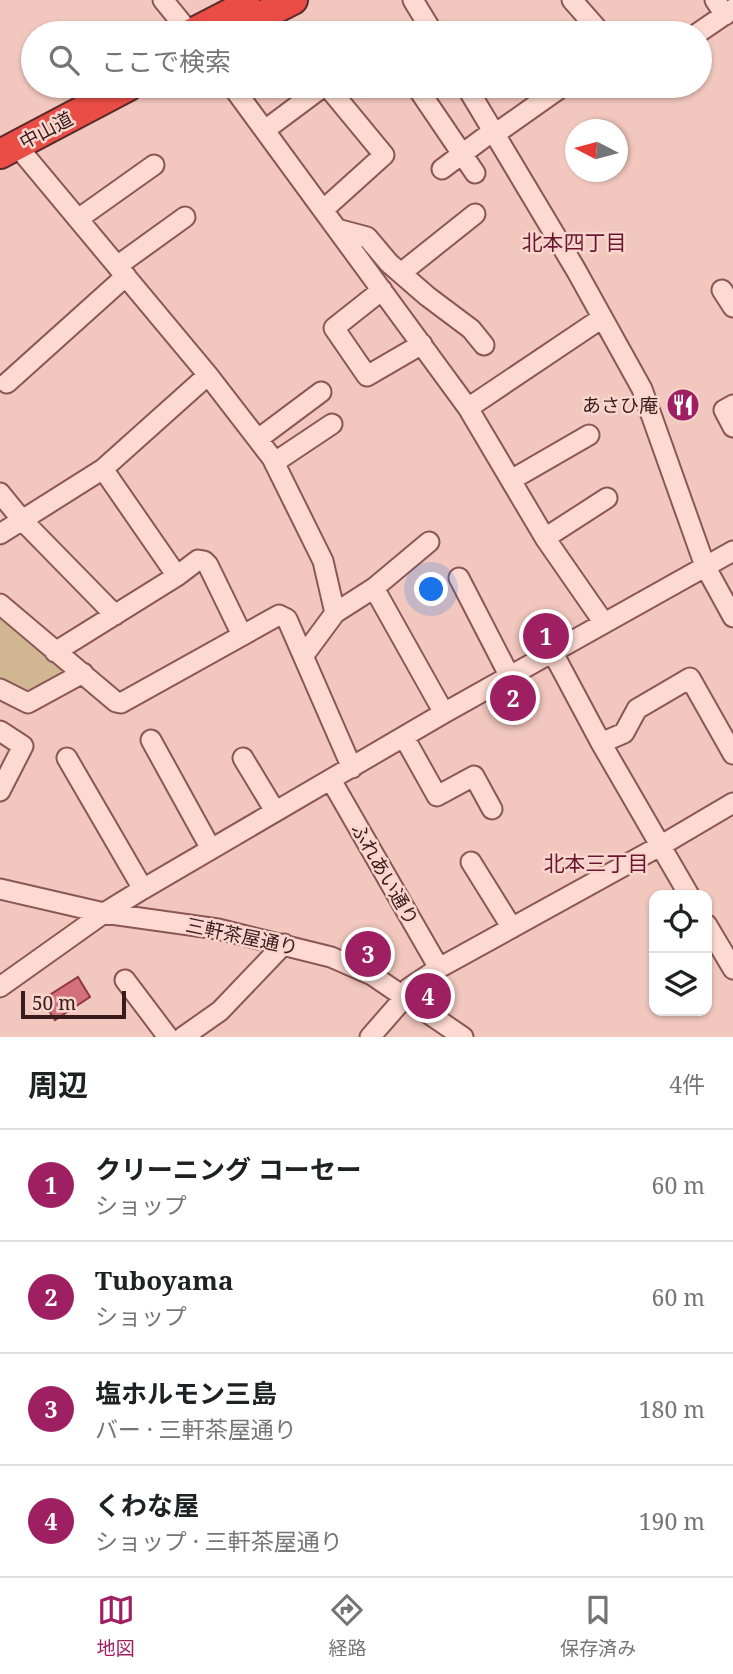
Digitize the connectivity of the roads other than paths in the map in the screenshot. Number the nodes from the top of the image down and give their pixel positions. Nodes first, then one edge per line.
1 (163, 0) edge
2 (256, 0) edge
3 (293, 0) edge
4 (413, 0) edge
5 (572, 0) edge
6 (724, 8) edge
7 (181, 21) edge
8 (215, 21) edge
9 (252, 21) edge
10 (426, 21) edge
11 (590, 21) edge
12 (710, 21) edge
13 (76, 98) edge
14 (104, 98) edge
15 (241, 98) edge
16 (309, 98) edge
17 (336, 98) edge
18 (424, 98) edge
19 (473, 98) edge
20 (545, 98) edge
21 (265, 130) junction
22 (494, 132) junction
23 (6, 145) edge
24 (462, 153) junction
25 (153, 165) dead end
26 (443, 169) dead end
27 (475, 173) dead end
28 (323, 209) junction
29 (475, 214) dead end
30 (185, 218) dead end
31 (78, 219) junction
32 (337, 229) junction
33 (122, 271) junction
34 (401, 273) junction
35 (382, 290) junction
36 (722, 290) dead end
37 (430, 298) junction
38 (733, 307) edge
39 (399, 313) junction
40 (602, 318) junction
41 (422, 344) junction
42 (484, 345) dead end
43 (208, 375) junction
44 (7, 383) dead end
45 (321, 392) dead end
46 (733, 405) edge
47 (468, 408) junction
48 (332, 424) dead end
49 (733, 427) edge
50 (589, 435) dead end
51 (258, 439) junction
52 (275, 462) junction
53 (103, 469) junction
54 (510, 480) junction
55 (0, 493) edge
56 (607, 498) dead end
57 (22, 520) junction
58 (0, 534) edge
59 (545, 538) junction
60 (429, 542) dead end
61 (733, 551) edge
62 (705, 566) junction
63 (177, 576) junction
64 (459, 578) dead end
65 (374, 588) junction
66 (0, 604) edge
67 (335, 613) junction
68 (115, 615) junction
69 (733, 617) edge
70 (604, 623) junction
71 (242, 635) junction
72 (55, 652) junction
73 (553, 653) junction
74 (304, 655) junction
75 (83, 673) junction
76 (510, 677) junction
77 (0, 689) edge
78 (444, 713) junction
79 (0, 731) edge
80 (404, 737) junction
81 (150, 740) dead end
82 (601, 743) junction
83 (733, 754) edge
84 (67, 758) dead end
85 (243, 758) dead end
86 (352, 768) junction
87 (331, 780) junction
88 (0, 791) edge
89 (733, 803) edge
90 (492, 809) dead end
91 (275, 811) junction
92 (660, 846) junction
93 (211, 849) junction
94 (471, 862) dead end
95 (0, 889) edge
96 (143, 889) junction
97 (686, 890) edge
98 (109, 919) junction
99 (512, 928) junction
100 (712, 933) edge
101 (284, 944) junction
102 (439, 968) junction
103 (733, 969) edge
104 (125, 980) dead end
105 (0, 987) edge
106 (405, 997) junction
107 (196, 1034) edge
108 (168, 1037) edge
109 (370, 1037) edge
110 (463, 1037) edge

1 - 7 street
2 - 8 highway
3 - 9 highway
4 - 10 street
5 - 11 street
6 - 12 street
13 - 23 highway, 中山道
14 - 23 highway, 中山道
15 - 21 street
16 - 21 street
17 - 28 street
18 - 24 street
19 - 22 street
20 - 22 street
21 - 28 street
22 - 24 street
22 - 40 street
23 - 31 street
24 - 26 street
24 - 27 street
25 - 31 street
28 - 32 street
29 - 34 street
30 - 33 street
31 - 33 street
32 - 34 street
32 - 35 street
33 - 43 street
33 - 44 street
34 - 37 street
35 - 39 street
35 - 41 street
36 - 38 street
37 - 39 street
37 - 42 street
39 - 41 street
40 - 47 street
40 - 62 street
41 - 47 street
43 - 51 street
43 - 53 street
45 - 51 street
46 - 49 street
47 - 54 street
48 - 52 street
50 - 54 street
51 - 52 street
52 - 67 street
53 - 57 street
53 - 63 street
54 - 59 street
55 - 57 street
56 - 59 street
57 - 58 street
57 - 68 street
59 - 70 street
60 - 65 street
61 - 62 street
62 - 69 street
62 - 70 street
63 - 68 street
63 - 71 street
64 - 76 street
65 - 67 street
65 - 78 street
66 - 72 street
67 - 74 street
68 - 72 street
70 - 73 street
71 - 74 street
71 - 75 street
72 - 75 street
73 - 76 street
73 - 82 street
74 - 86 street
75 - 77 street
76 - 78 street
78 - 80 street
79 - 88 street
80 - 86 street
80 - 90 street
81 - 93 street
82 - 83 street
82 - 92 street
84 - 96 street
85 - 91 street
86 - 87 street
87 - 91 street
87 - 102 street, ふれあい通り
89 - 92 street
91 - 93 street
92 - 97 street
92 - 99 street
93 - 96 street
94 - 99 street
95 - 98 street, 三軒茶屋通り
96 - 98 street
98 - 101 street, 三軒茶屋通り
98 - 105 street
99 - 102 street
100 - 103 street
101 - 106 street, 三軒茶屋通り
101 - 107 street
102 - 106 street
104 - 108 street
106 - 109 street
106 - 110 street, 三軒茶屋通り

